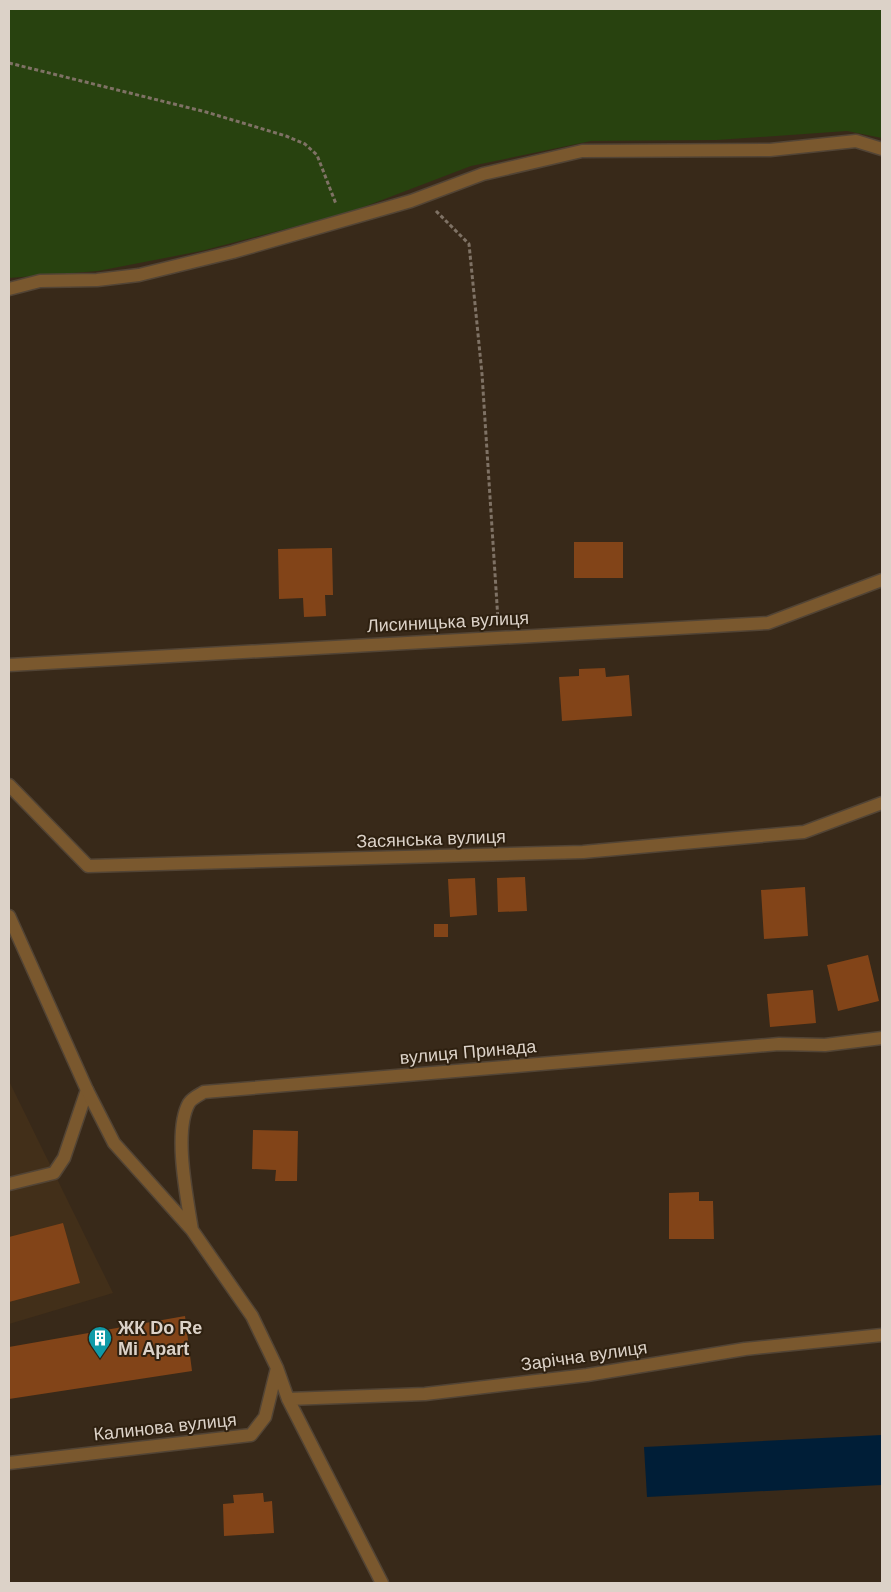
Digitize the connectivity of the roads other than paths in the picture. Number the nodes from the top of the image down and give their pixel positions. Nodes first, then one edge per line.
1 (882, 149) edge
2 (9, 289) edge
3 (882, 580) edge
4 (9, 665) edge
5 (9, 786) edge
6 (882, 803) edge
7 (9, 916) edge
8 (882, 1038) edge
9 (87, 1090) junction
10 (9, 1184) edge
11 (192, 1230) junction
12 (882, 1335) edge
13 (277, 1368) junction
14 (288, 1399) junction
15 (9, 1463) edge
16 (382, 1583) edge

1 - 2 street
3 - 4 street, Лисиницька вулиця
5 - 6 street, Засянська вулиця
7 - 9 street
8 - 11 street, вулиця Принада
9 - 10 street
9 - 11 street
11 - 13 street
12 - 14 street, Зарічна вулиця
13 - 14 street
13 - 15 street, Калинова вулиця
14 - 16 street

